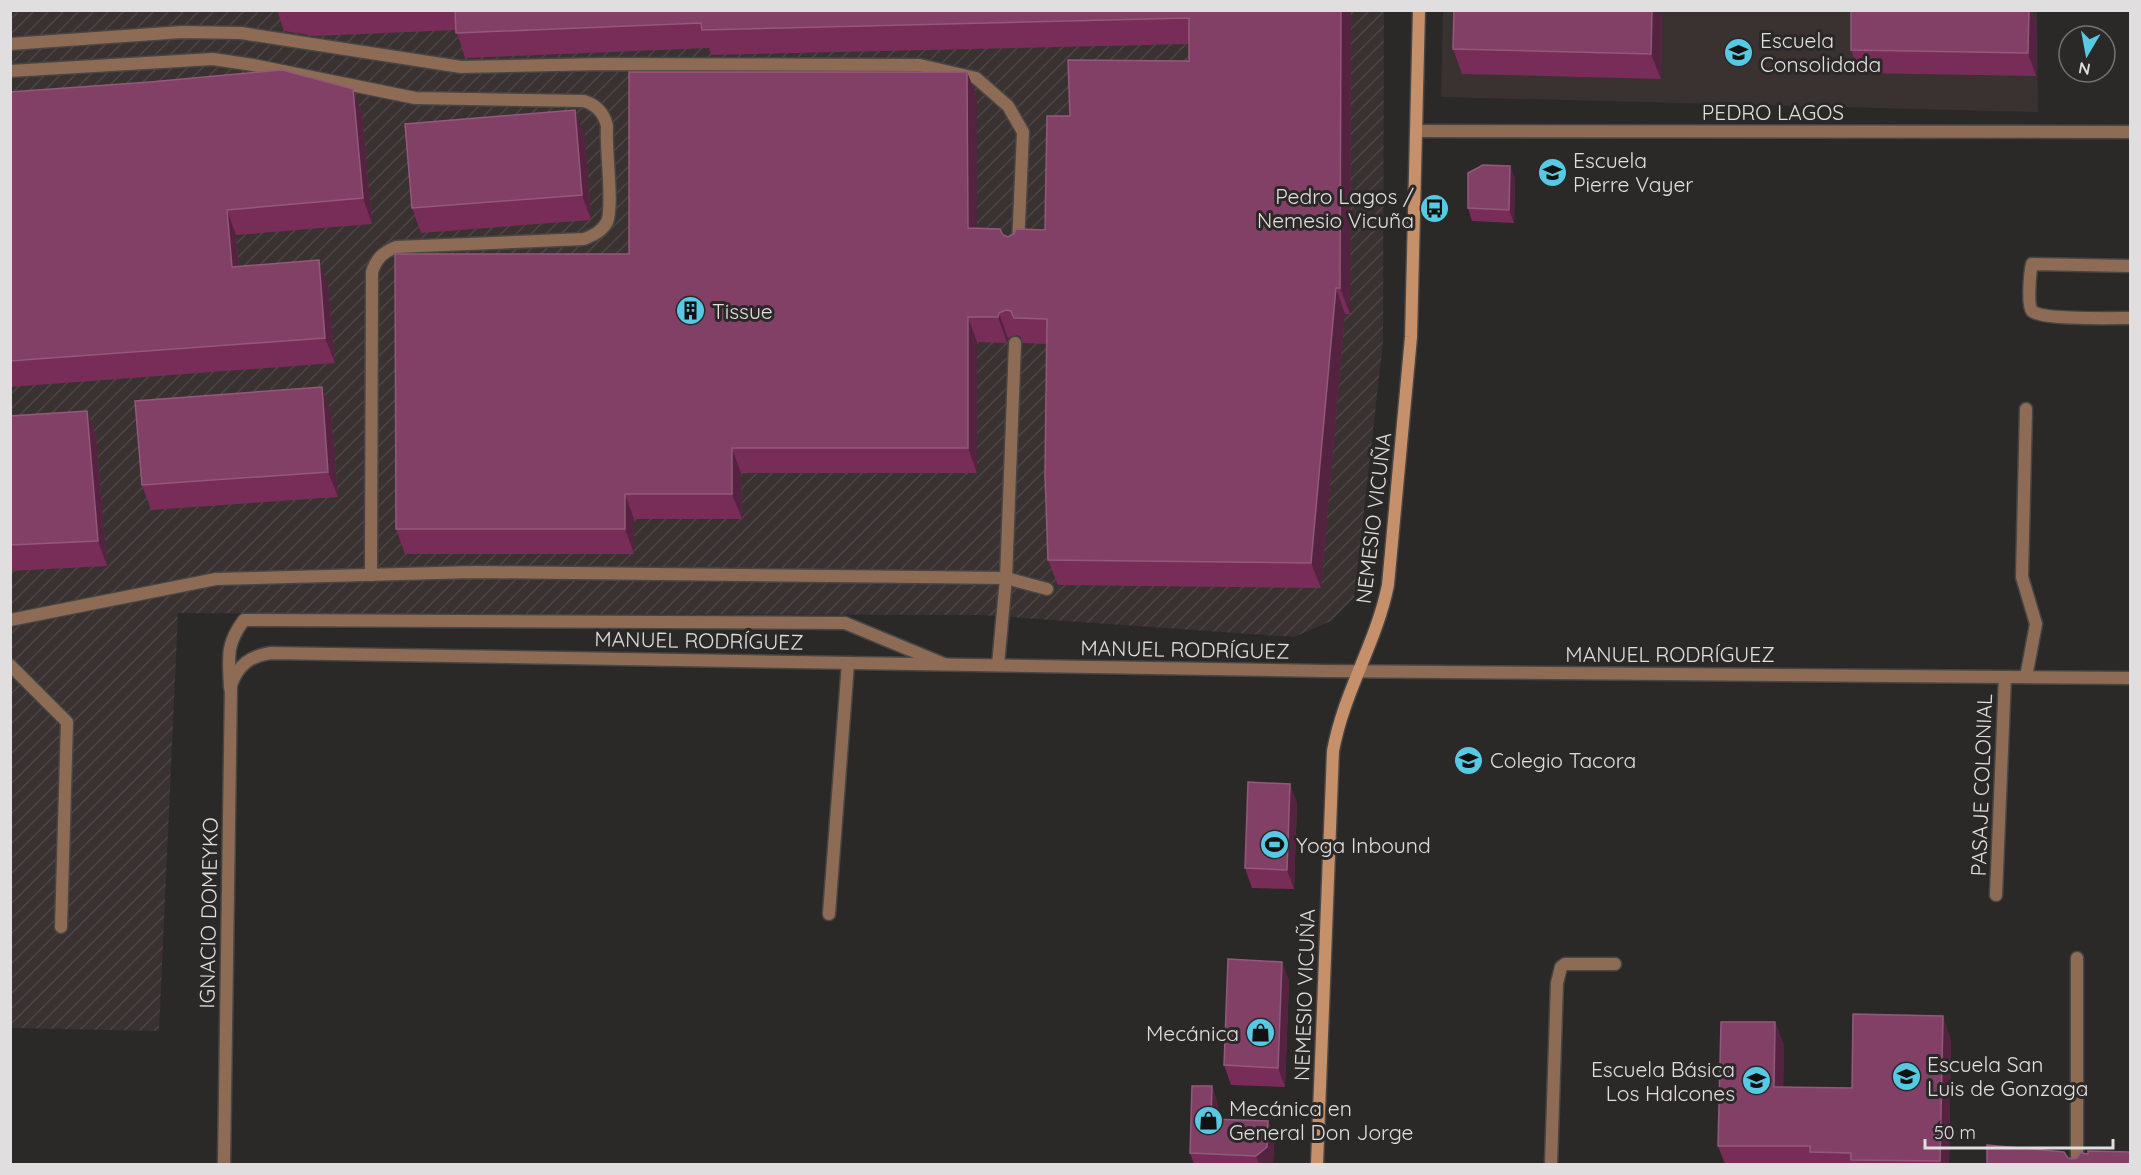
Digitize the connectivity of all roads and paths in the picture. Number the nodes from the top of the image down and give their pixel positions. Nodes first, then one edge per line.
1 (1419, 10) edge
2 (10, 44) edge
3 (10, 71) edge
4 (1416, 131) junction
5 (2130, 132) edge
6 (1017, 254) edge
7 (2130, 266) edge
8 (2130, 318) edge
9 (1015, 343) edge
10 (2026, 409) dead end
11 (371, 575) junction
12 (1006, 578) junction
13 (1047, 589) dead end
14 (10, 620) edge
15 (848, 663) junction
16 (945, 664) junction
17 (10, 665) edge
18 (241, 665) joint
19 (998, 665) junction
20 (1358, 671) junction
21 (2005, 677) junction
22 (2026, 677) junction
23 (2130, 678) edge
24 (230, 696) junction
25 (1996, 894) dead end
26 (830, 914) dead end
27 (62, 927) dead end
28 (2077, 958) dead end
29 (1615, 964) dead end
30 (224, 1164) edge
31 (1317, 1164) edge
32 (1551, 1164) edge
33 (2077, 1164) edge

1 - 4 street, NEMESIO VICUÑA
2 - 6 street
3 - 11 street
4 - 5 street, PEDRO LAGOS
4 - 20 street, NEMESIO VICUÑA
7 - 8 street
9 - 12 street
10 - 22 street
11 - 12 street
11 - 14 street
12 - 13 street
12 - 19 street
15 - 16 street, MANUEL RODRÍGUEZ
15 - 18 street, MANUEL RODRÍGUEZ
15 - 26 street
16 - 19 street, MANUEL RODRÍGUEZ
16 - 24 street
17 - 27 street
18 - 24 street, IGNACIO DOMEYKO
19 - 20 street, MANUEL RODRÍGUEZ
20 - 21 street, MANUEL RODRÍGUEZ
20 - 31 street, NEMESIO VICUÑA
21 - 22 street, MANUEL RODRÍGUEZ
21 - 25 street, PASAJE COLONIAL
22 - 23 street, MANUEL RODRÍGUEZ
24 - 30 street, IGNACIO DOMEYKO
28 - 33 street
29 - 32 street

